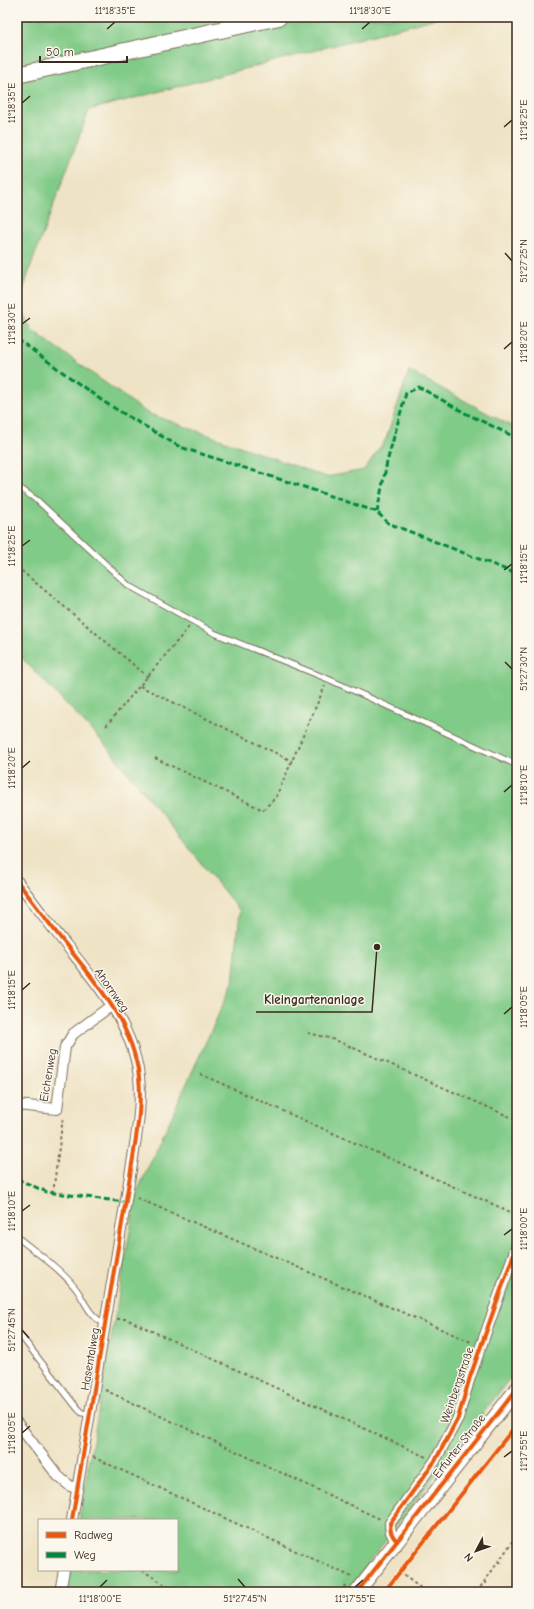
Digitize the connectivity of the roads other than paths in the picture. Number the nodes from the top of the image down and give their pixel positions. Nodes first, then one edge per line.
1 (279, 17) edge
2 (17, 75) edge
3 (17, 486) edge
4 (517, 765) edge
5 (17, 881) edge
6 (112, 1005) junction
7 (17, 1105) edge
8 (126, 1198) joint
9 (17, 1237) edge
10 (517, 1245) edge
11 (107, 1321) junction
12 (17, 1331) edge
13 (517, 1389) edge
14 (90, 1414) junction
15 (17, 1423) edge
16 (77, 1488) junction
17 (72, 1519) edge
18 (397, 1541) junction
19 (64, 1571) edge
20 (60, 1592) edge
21 (357, 1592) edge

1 - 2 main road
3 - 4 lane
5 - 6 street, Ahornweg
6 - 7 street, Eichenweg
6 - 8 street, Ahornweg
8 - 11 street, Hasentalweg
9 - 11 lane
10 - 18 street, Weinbergstraße
11 - 14 street, Hasentalweg
12 - 14 lane
13 - 18 main road, Erfurter Straße
14 - 16 street, Hasentalweg
15 - 16 street
16 - 17 street, Hasentalweg
18 - 21 main road, Erfurter Straße
19 - 20 street

